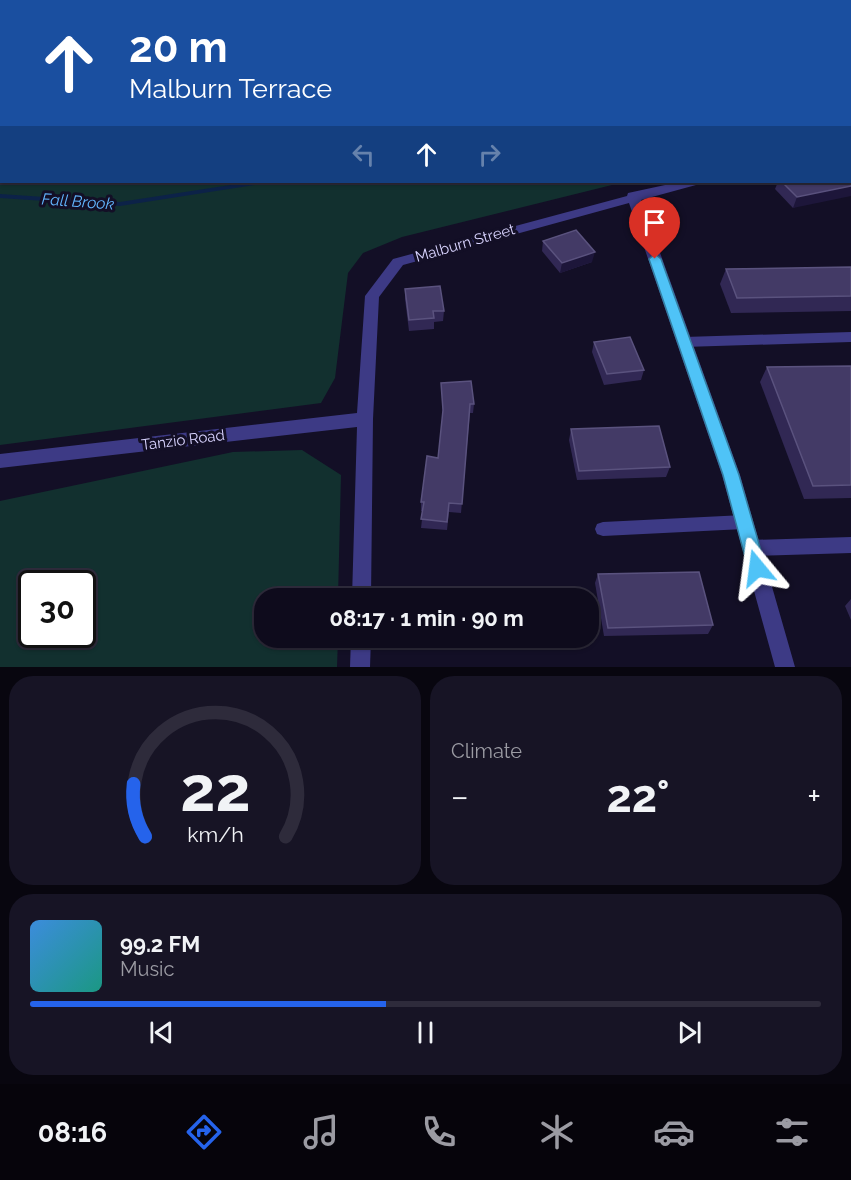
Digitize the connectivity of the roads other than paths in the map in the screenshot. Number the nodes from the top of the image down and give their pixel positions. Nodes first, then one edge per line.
1 (689, 183) edge
2 (633, 196) junction
3 (851, 337) edge
4 (684, 342) junction
5 (365, 418) junction
6 (0, 461) edge
7 (744, 522) junction
8 (603, 529) dead end
9 (851, 545) edge
10 (752, 548) junction
11 (362, 588) edge
12 (361, 648) edge
13 (360, 667) edge
14 (785, 667) edge

1 - 2 street, Malburn Street
2 - 4 street
2 - 5 street, Malburn Street
3 - 4 lane
4 - 7 street
5 - 6 street, Tanzio Road
5 - 11 street, Malburn Street
7 - 8 lane
7 - 10 street
9 - 10 lane
10 - 14 street
12 - 13 street

